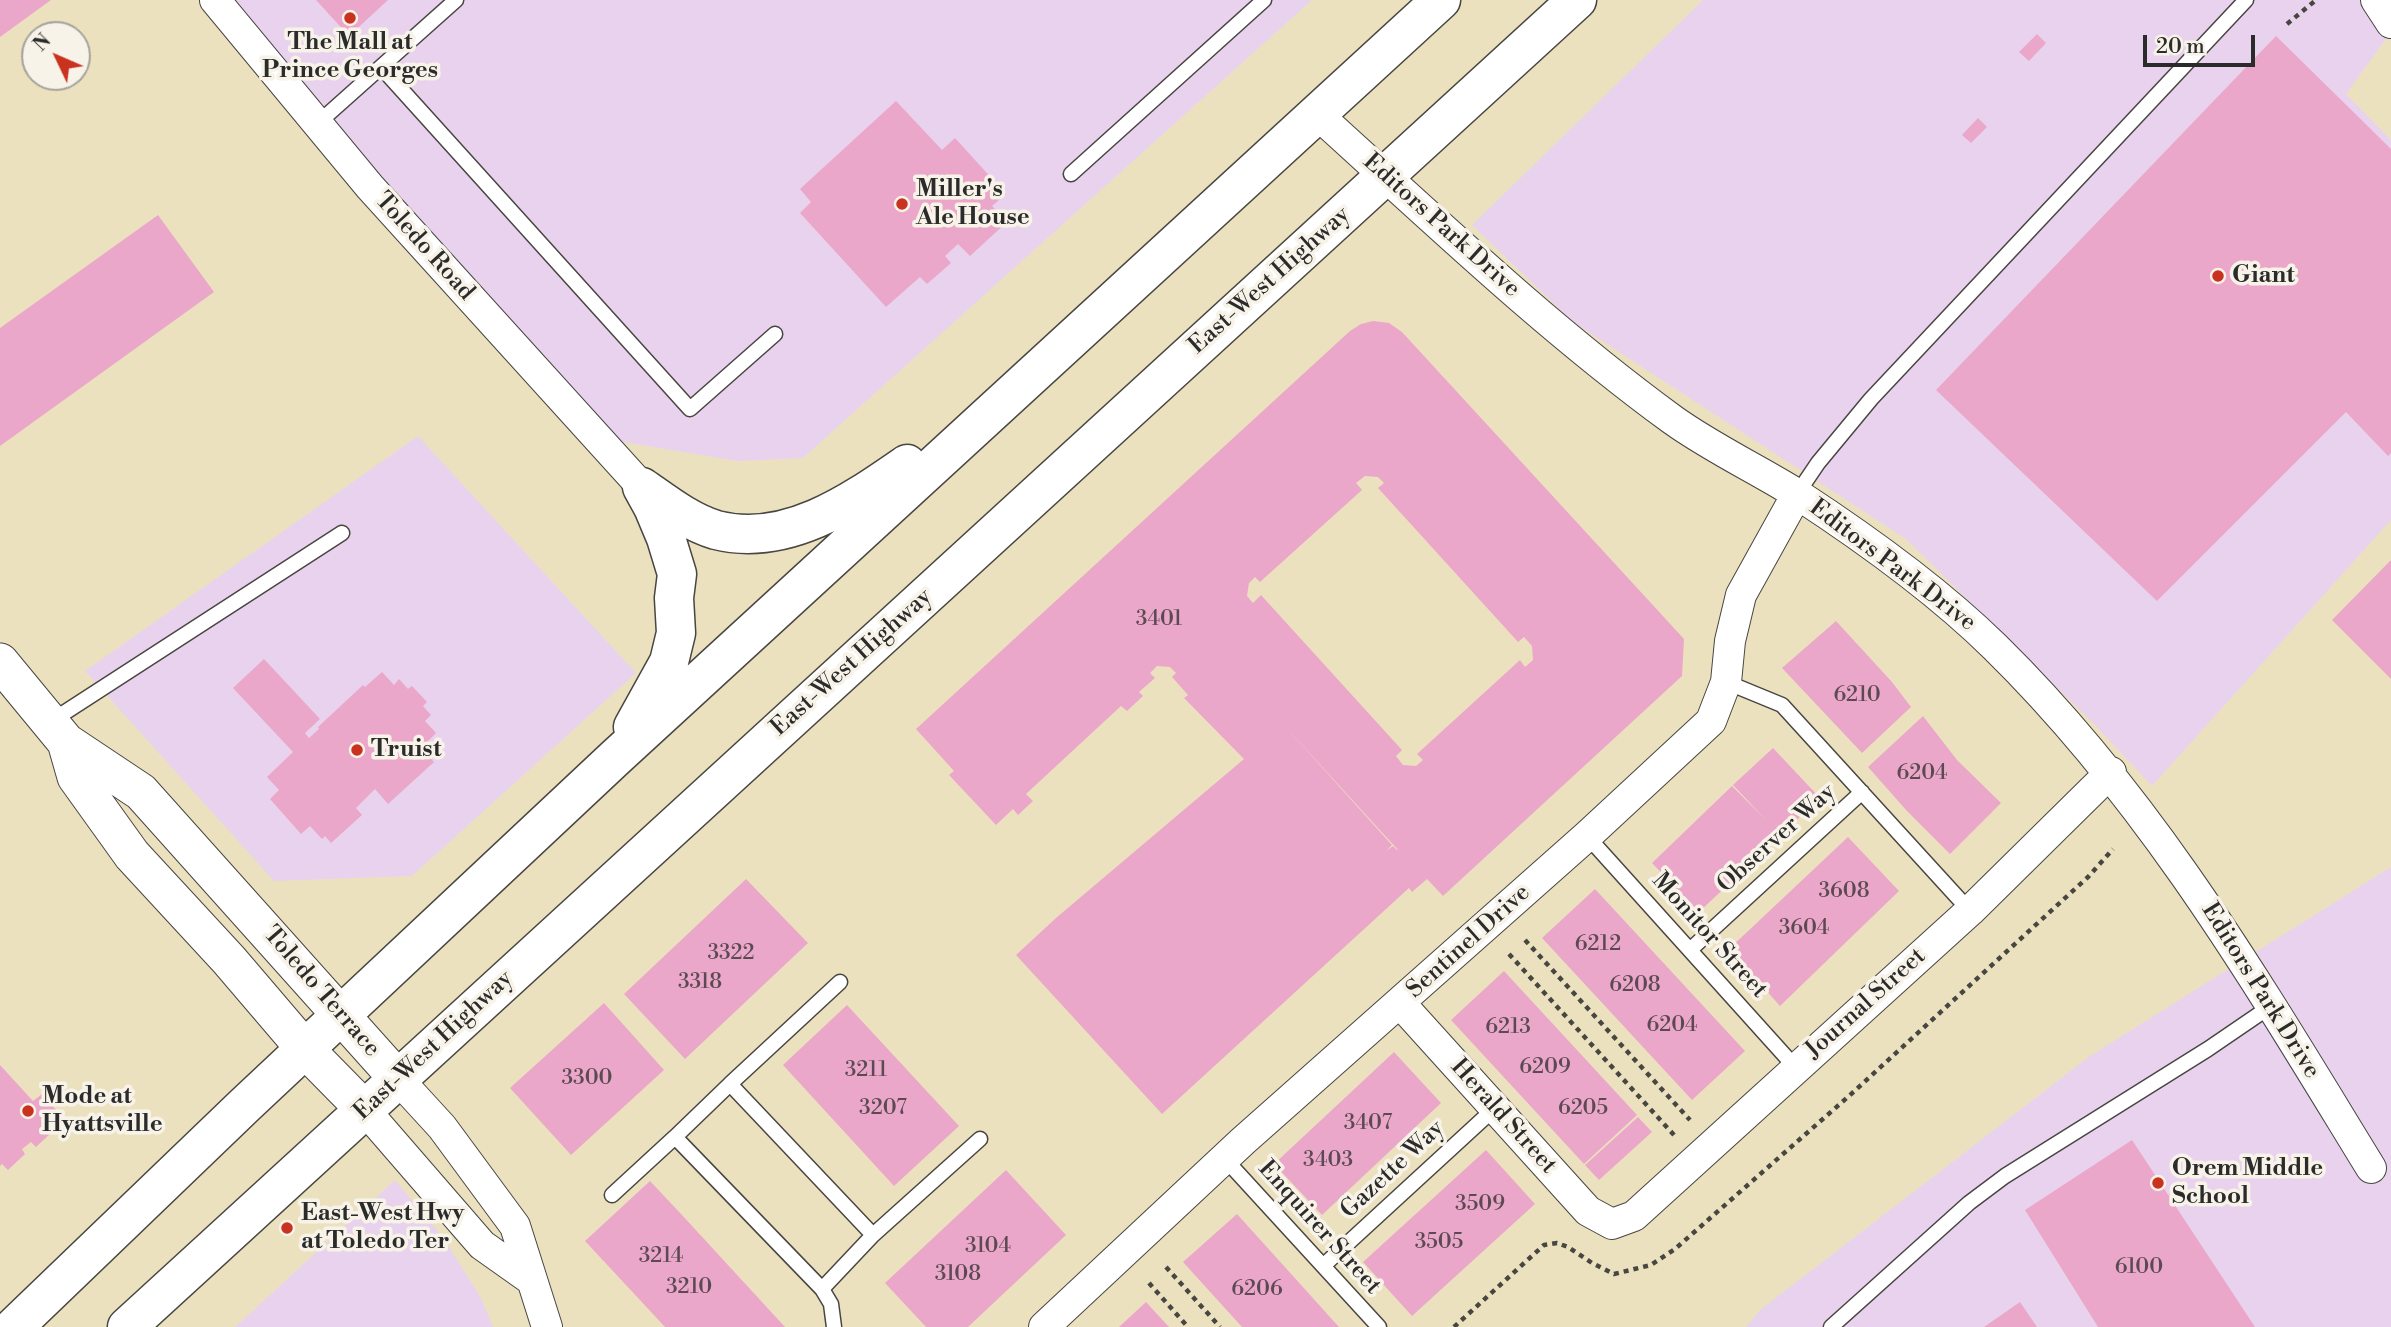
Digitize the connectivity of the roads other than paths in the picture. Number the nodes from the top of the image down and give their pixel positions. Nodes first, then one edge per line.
1 (215, 0) edge
2 (456, 0) edge
3 (1264, 0) edge
4 (1441, 0) edge
5 (1577, 0) edge
6 (2246, 0) edge
7 (2376, 0) edge
8 (2391, 23) edge
9 (381, 67) junction
10 (1317, 114) junction
11 (317, 124) junction
12 (1072, 174) dead end
13 (1385, 176) junction
14 (775, 334) dead end
15 (1029, 380) junction
16 (642, 487) junction
17 (1797, 494) junction
18 (342, 533) dead end
19 (0, 663) edge
20 (1726, 681) junction
21 (57, 732) junction
22 (615, 758) junction
23 (2111, 772) junction
24 (1862, 792) junction
25 (1587, 836) junction
26 (1970, 911) junction
27 (1690, 949) junction
28 (840, 982) dead end
29 (1400, 1003) junction
30 (2271, 1006) junction
31 (340, 1016) junction
32 (305, 1049) junction
33 (1796, 1068) junction
34 (398, 1079) junction
35 (730, 1084) junction
36 (1495, 1108) junction
37 (365, 1110) junction
38 (675, 1137) junction
39 (980, 1139) dead end
40 (1225, 1159) junction
41 (2376, 1169) dead end
42 (612, 1195) dead end
43 (1612, 1224) joint
44 (873, 1235) junction
45 (1323, 1266) junction
46 (530, 1279) junction
47 (822, 1289) junction
48 (14, 1327) edge
49 (127, 1327) edge
50 (547, 1327) edge
51 (834, 1327) edge
52 (1044, 1327) edge
53 (1379, 1327) edge
54 (1830, 1327) edge

1 - 11 street, Toledo Road
2 - 9 lane
3 - 12 lane
4 - 10 main road
5 - 13 main road, East-West Highway
6 - 17 lane
7 - 8 street
9 - 11 lane
9 - 14 lane
10 - 13 street, Editors Park Drive
10 - 15 main road
11 - 16 street, Toledo Road
13 - 17 street, Editors Park Drive
13 - 34 main road, East-West Highway
15 - 16 main road
15 - 22 main road
16 - 22 main road
17 - 20 street, Sentinel Drive
17 - 23 street, Editors Park Drive
18 - 21 lane
19 - 21 street, Toledo Terrace
20 - 24 lane
20 - 25 street, Sentinel Drive
21 - 31 street, Toledo Terrace
21 - 32 street, Toledo Terrace
22 - 31 main road
23 - 26 street, Journal Street
23 - 30 street, Editors Park Drive
24 - 26 lane
24 - 27 lane, Observer Way
25 - 27 lane, Monitor Street
25 - 29 street, Sentinel Drive
26 - 33 street, Journal Street
27 - 33 lane, Monitor Street
28 - 35 lane
29 - 36 street, Herald Street
29 - 40 street, Sentinel Drive
30 - 41 street, Editors Park Drive
30 - 54 lane
31 - 32 main road
31 - 34 street, Toledo Terrace
32 - 37 street, Toledo Terrace
32 - 48 main road
33 - 43 street, Journal Street
34 - 37 main road, East-West Highway
34 - 46 street, Toledo Terrace
35 - 38 lane
35 - 44 lane
36 - 43 street, Herald Street
36 - 45 lane, Gazette Way
37 - 46 street, Toledo Terrace
37 - 49 main road, East-West Highway
38 - 42 lane
38 - 47 lane
39 - 44 lane
40 - 45 lane, Enquirer Street
40 - 52 street, Sentinel Drive
44 - 47 lane
45 - 53 lane, Enquirer Street
46 - 50 street, Toledo Terrace
47 - 51 lane

